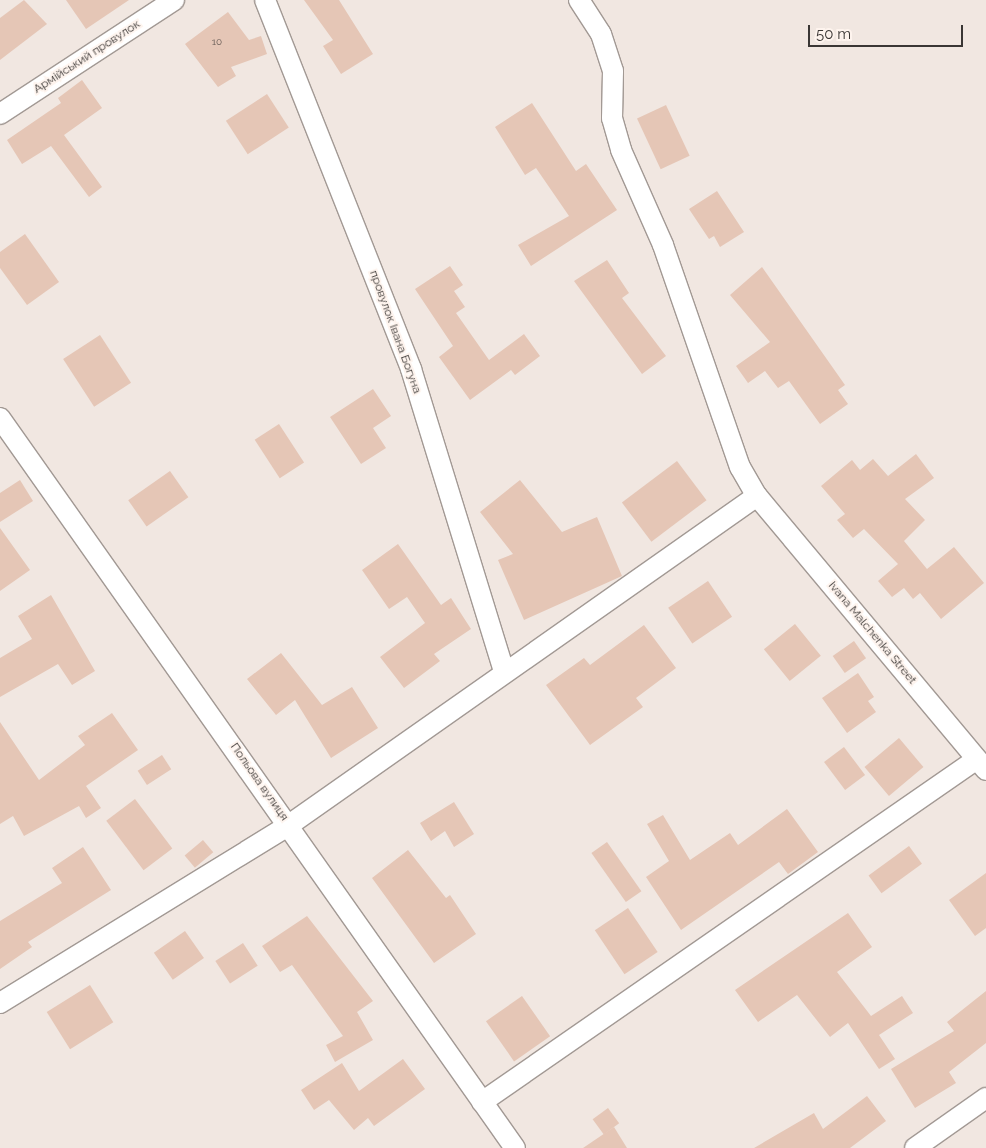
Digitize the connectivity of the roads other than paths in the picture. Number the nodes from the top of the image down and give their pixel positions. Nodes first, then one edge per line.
1 (174, 0) edge
2 (265, 0) edge
3 (579, 0) edge
4 (0, 114) edge
5 (0, 418) edge
6 (757, 496) junction
7 (504, 671) junction
8 (981, 765) edge
9 (289, 825) junction
10 (0, 1003) edge
11 (986, 1098) edge
12 (482, 1102) junction
13 (516, 1148) edge
14 (914, 1148) edge

1 - 4 street, Армійський провулок
2 - 7 street, провулок Івана Богуна
3 - 6 street, Ivana Malchenka Street
5 - 9 street, Польова вулиця
6 - 7 street
6 - 8 street, Ivana Malchenka Street
7 - 9 street
8 - 12 street
9 - 10 street
9 - 12 street, Польова вулиця
11 - 14 street
12 - 13 street, Польова вулиця

